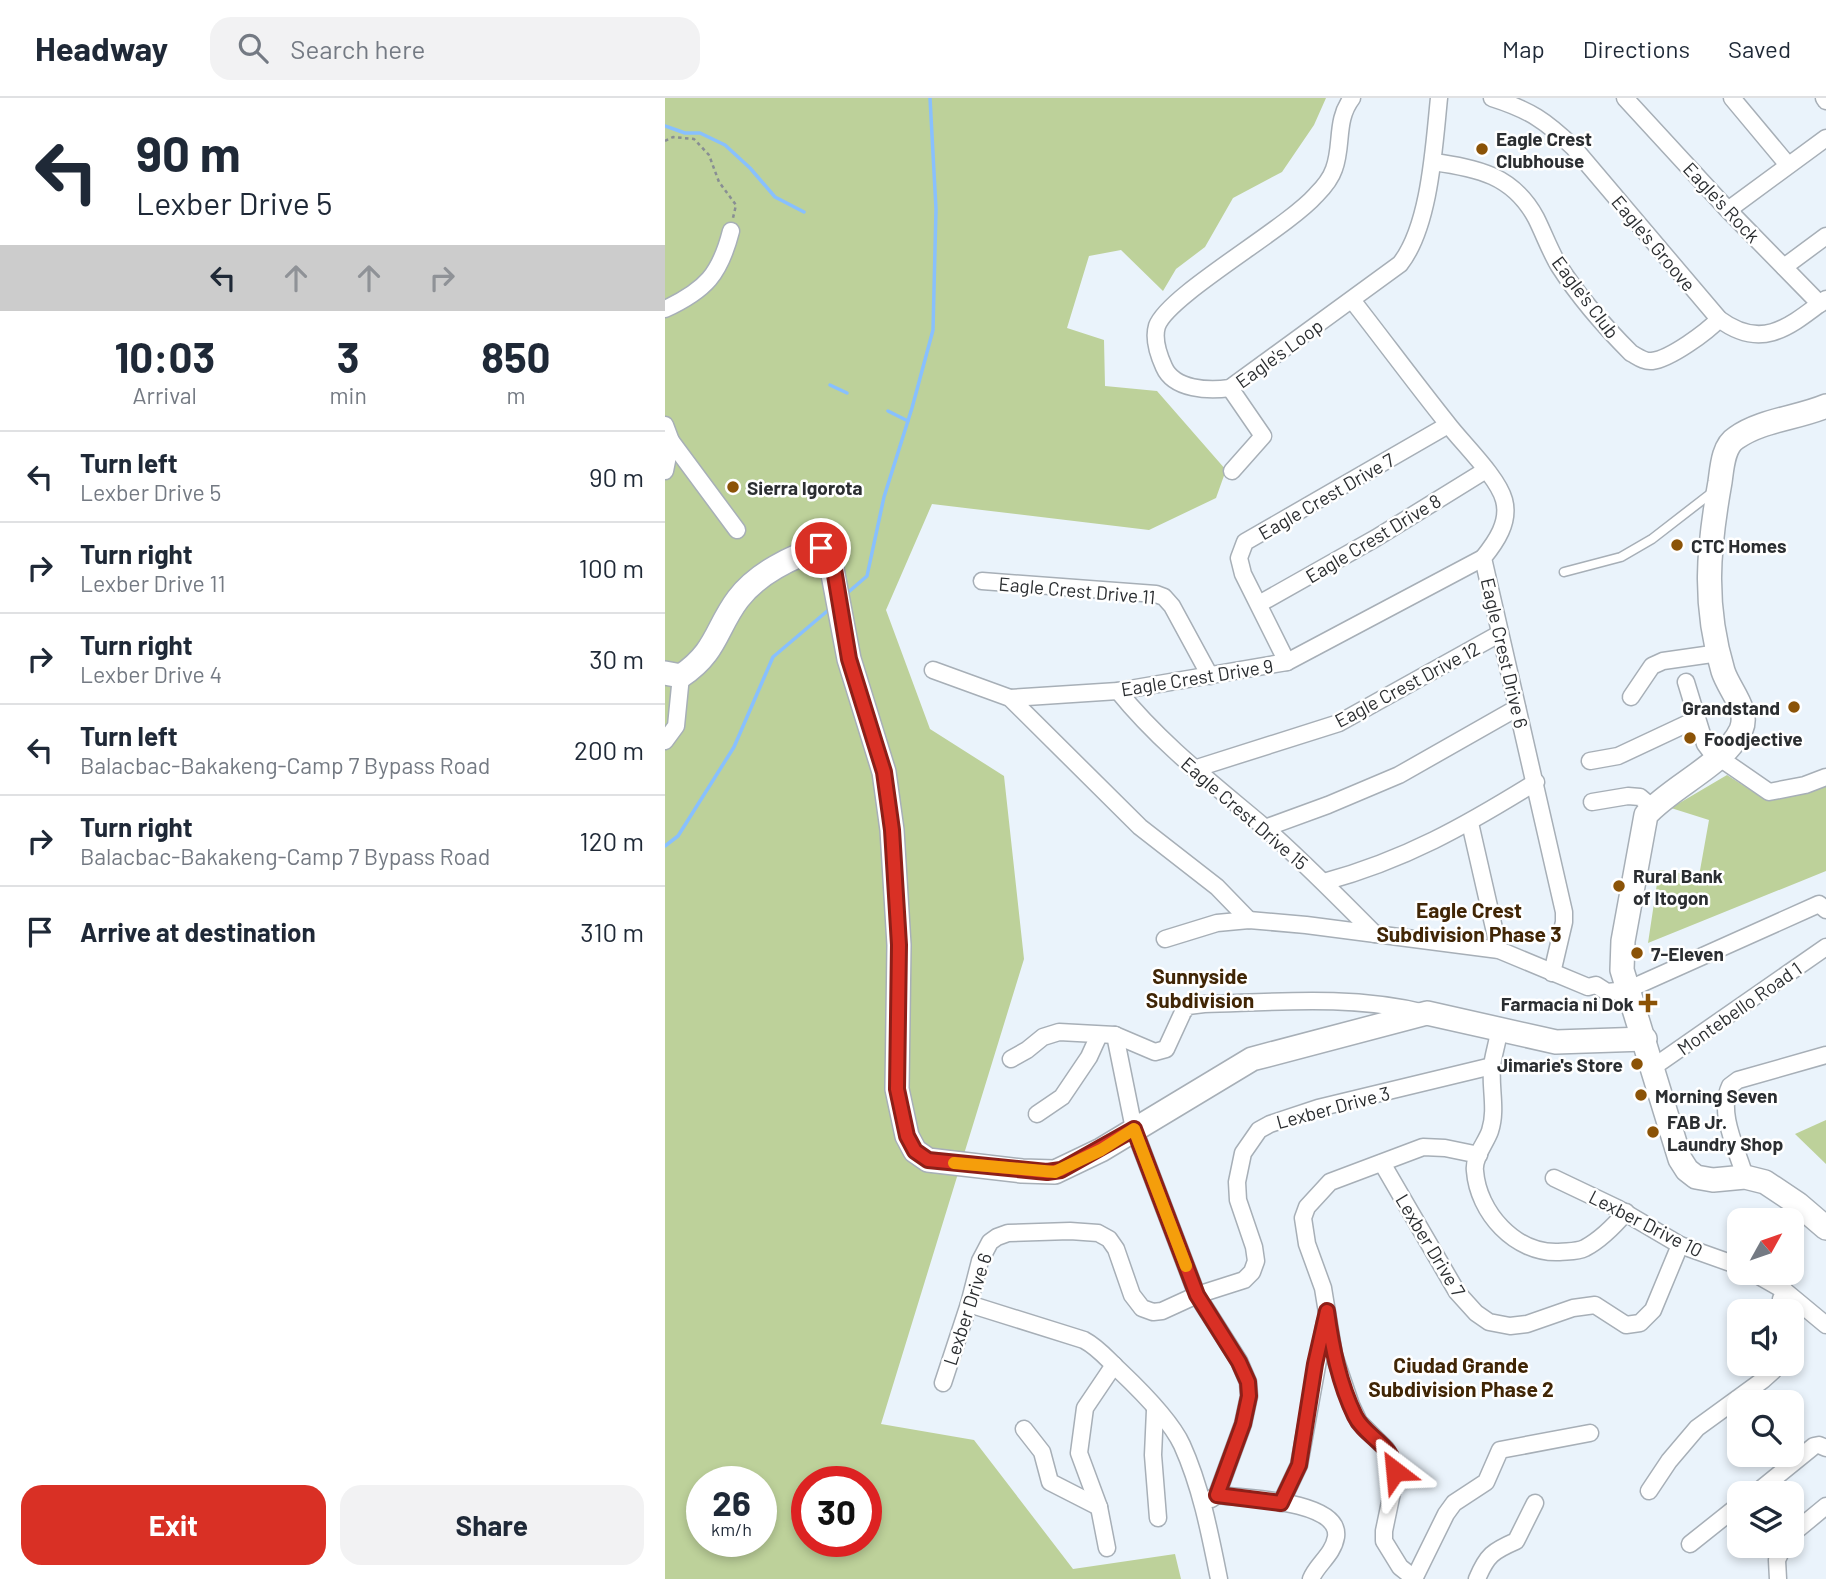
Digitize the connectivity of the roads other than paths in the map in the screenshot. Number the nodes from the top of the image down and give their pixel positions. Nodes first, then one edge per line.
1 (1352, 98) edge
2 (1439, 98) edge
3 (1492, 98) edge
4 (1625, 98) edge
5 (1732, 98) edge
6 (1826, 138) edge
7 (1433, 162) junction
8 (1788, 165) junction
9 (1728, 210) junction
10 (731, 231) road end
11 (1826, 236) edge
12 (1784, 267) junction
13 (1352, 300) junction
14 (1823, 301) edge
15 (665, 309) edge
16 (1719, 319) junction
17 (1230, 388) junction
18 (1826, 406) edge
19 (1448, 425) junction
20 (668, 433) edge
21 (1486, 470) junction
22 (665, 471) edge
23 (1232, 471) dead end
24 (1719, 487) junction
25 (737, 530) dead end
26 (1483, 558) junction
27 (1564, 572) dead end
28 (982, 581) dead end
29 (1259, 604) junction
30 (1499, 634) junction
31 (1719, 653) junction
32 (1287, 662) junction
33 (933, 670) dead end
34 (673, 674) edge
35 (1210, 676) junction
36 (1686, 682) dead end
37 (1118, 691) junction
38 (1632, 696) dead end
39 (1010, 698) junction
40 (1517, 708) junction
41 (1697, 719) junction
42 (665, 741) edge
43 (1719, 757) junction
44 (1590, 761) dead end
45 (1194, 769) junction
46 (1826, 777) edge
47 (1535, 782) junction
48 (1592, 802) dead end
49 (1653, 808) junction
50 (1470, 823) junction
51 (1265, 828) junction
52 (1324, 882) junction
53 (1826, 910) edge
54 (1249, 920) junction
55 (1375, 934) junction
56 (1165, 939) dead end
57 (1826, 947) edge
58 (1499, 950) junction
59 (1552, 973) junction
60 (1625, 980) junction
61 (1427, 1013) junction
62 (1499, 1030) junction
63 (1107, 1035) junction
64 (1645, 1039) junction
65 (1826, 1055) edge
66 (1011, 1059) dead end
67 (1492, 1066) junction
68 (1652, 1068) junction
69 (1037, 1114) dead end
70 (1134, 1129) junction
71 (1479, 1155) junction
72 (1382, 1163) junction
73 (1745, 1177) junction
74 (1554, 1178) dead end
75 (1626, 1212) junction
76 (1826, 1228) edge
77 (1680, 1245) junction
78 (1727, 1262) edge
79 (1775, 1285) edge
80 (1785, 1291) junction
81 (1197, 1295) junction
82 (1783, 1299) edge
83 (969, 1304) junction
84 (1327, 1311) junction
85 (1826, 1325) edge
86 (1114, 1365) junction
87 (1767, 1376) edge
88 (943, 1383) dead end
89 (1155, 1410) junction
90 (1024, 1429) dead end
91 (1590, 1433) dead end
92 (1826, 1448) edge
93 (1771, 1481) edge
94 (1649, 1491) dead end
95 (1217, 1495) junction
96 (1281, 1503) junction
97 (1535, 1503) dead end
98 (1203, 1504) junction
99 (1826, 1506) edge
100 (1099, 1507) junction
101 (1727, 1515) edge
102 (1158, 1518) dead end
103 (1804, 1524) edge
104 (1690, 1544) dead end
105 (1107, 1548) dead end
106 (1778, 1558) edge
107 (1219, 1579) edge
108 (1311, 1579) edge
109 (1415, 1579) edge
110 (1477, 1579) edge
111 (1778, 1579) edge

1 - 17 street, Eagle's Loop
2 - 7 street, Eagle's Loop
3 - 16 street, Eagle's Groove
4 - 9 street, Eagle's Rock
5 - 8 street
6 - 8 street
7 - 13 street, Eagle's Loop
7 - 16 street, Eagle's Club
8 - 9 street
9 - 12 street, Eagle's Rock
10 - 15 street
11 - 12 street
12 - 14 street, Eagle's Rock
13 - 17 street, Eagle's Loop
13 - 19 street, Eagle Crest Drive 6
14 - 16 street, Eagle's Groove
17 - 23 street
18 - 24 main road
19 - 21 street, Eagle Crest Drive 6
19 - 29 street, Eagle Crest Drive 7
20 - 22 street
20 - 25 street
21 - 26 street, Eagle Crest Drive 6
21 - 29 street, Eagle Crest Drive 8
24 - 27 lane
24 - 31 main road
26 - 30 street, Eagle Crest Drive 6
26 - 32 street, Eagle Crest Drive 9
28 - 35 street, Eagle Crest Drive 11
29 - 32 street, Eagle Crest Drive 7
30 - 40 street, Eagle Crest Drive 6
30 - 45 street, Eagle Crest Drive 12
31 - 38 street
31 - 43 main road
32 - 35 street, Eagle Crest Drive 9
33 - 39 street
34 - 42 street
34 - 70 main road
35 - 37 street, Eagle Crest Drive 9
36 - 41 street
37 - 39 street, Eagle Crest Drive 9
37 - 45 street, Eagle Crest Drive 15
39 - 54 street
40 - 47 street, Eagle Crest Drive 6
40 - 51 street
41 - 43 street
41 - 44 street
43 - 46 street
43 - 49 main road
45 - 51 street, Eagle Crest Drive 15
47 - 50 street
47 - 59 street, Eagle Crest Drive 6
48 - 49 street
49 - 60 main road
50 - 52 street
50 - 58 street
51 - 52 street, Eagle Crest Drive 15
52 - 55 street, Eagle Crest Drive 15
53 - 60 street
54 - 55 street
54 - 56 street
55 - 58 street
57 - 68 street, Montebello Road 1
58 - 59 street
59 - 60 street
60 - 64 main road
61 - 62 main road
61 - 63 street
61 - 70 main road
62 - 64 main road
62 - 67 street
63 - 66 street
63 - 69 street
63 - 70 street
64 - 68 main road
65 - 73 street
67 - 71 street
67 - 81 street, Lexber Drive 3
68 - 73 main road
70 - 81 street
71 - 72 street
71 - 75 street
72 - 77 street, Lexber Drive 7
72 - 84 street
73 - 76 main road
74 - 75 street, Lexber Drive 10
75 - 77 street, Lexber Drive 10
77 - 78 street, Lexber Drive 10
79 - 80 street
80 - 82 street
80 - 85 street
81 - 83 street, Lexber Drive 6
81 - 95 street
83 - 86 street
83 - 88 street, Lexber Drive 6
84 - 96 street
84 - 109 street
86 - 89 street
86 - 100 street
87 - 94 street
89 - 98 street
89 - 102 street
90 - 100 street
91 - 109 street
92 - 93 street
95 - 96 street
95 - 98 street
96 - 108 street
97 - 110 street
98 - 107 street
99 - 103 street
100 - 105 street
101 - 104 street
106 - 111 street

